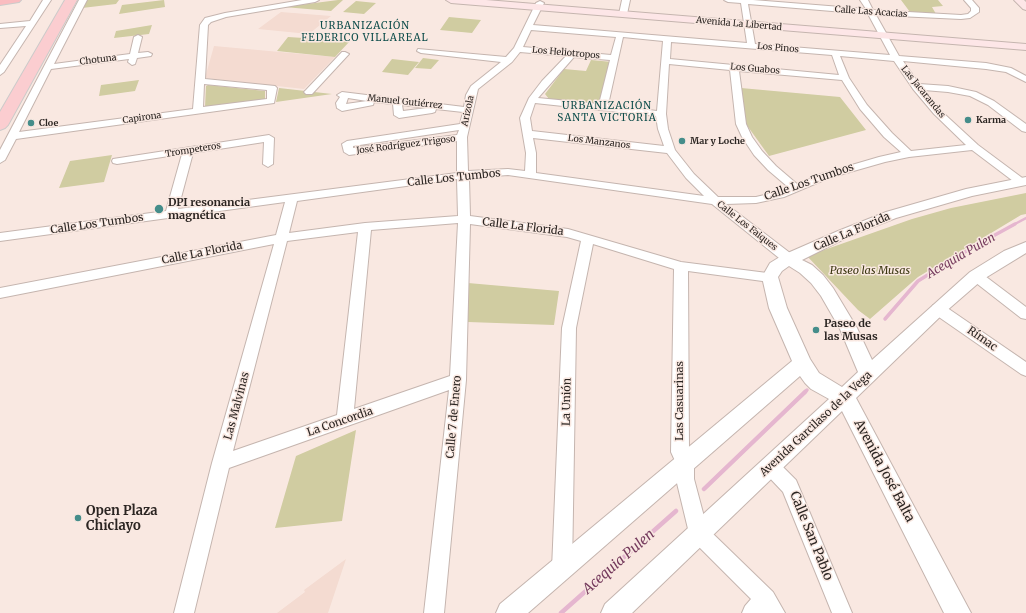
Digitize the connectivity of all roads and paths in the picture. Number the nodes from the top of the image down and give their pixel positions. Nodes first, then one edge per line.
1 (15, 0) edge
2 (47, 0) edge
3 (57, 0) edge
4 (70, 0) edge
5 (83, 0) edge
6 (315, 0) edge
7 (451, 0) edge
8 (499, 0) edge
9 (728, 0) edge
10 (824, 0) edge
11 (864, 0) edge
12 (968, 0) edge
13 (1019, 0) edge
14 (744, 1) junction
15 (0, 2) edge
16 (776, 2) edge
17 (539, 5) junction
18 (1026, 7) edge
19 (624, 8) edge
20 (827, 9) junction
21 (870, 12) junction
22 (747, 22) junction
23 (31, 23) junction
24 (0, 26) edge
25 (528, 27) junction
26 (882, 33) junction
27 (620, 35) junction
28 (138, 37) dead end
29 (667, 39) junction
30 (1026, 41) edge
31 (751, 46) junction
32 (1026, 47) edge
33 (518, 49) junction
34 (421, 51) dead end
35 (835, 53) junction
36 (148, 54) dead end
37 (345, 54) dead end
38 (572, 54) junction
39 (615, 58) junction
40 (896, 58) junction
41 (133, 59) junction
42 (508, 60) junction
43 (665, 61) junction
44 (48, 67) junction
45 (734, 68) junction
46 (5, 76) edge
47 (845, 78) junction
48 (1026, 79) edge
49 (200, 81) junction
50 (916, 87) junction
51 (309, 92) dead end
52 (344, 96) dead end
53 (532, 100) junction
54 (398, 102) junction
55 (436, 106) junction
56 (603, 108) junction
57 (198, 110) junction
58 (468, 110) junction
59 (661, 114) junction
60 (0, 125) edge
61 (465, 126) junction
62 (1026, 129) edge
63 (528, 134) junction
64 (13, 136) junction
65 (462, 137) junction
66 (402, 140) junction
67 (974, 147) junction
68 (348, 148) dead end
69 (188, 150) junction
70 (670, 150) junction
71 (909, 154) junction
72 (0, 160) edge
73 (117, 161) dead end
74 (268, 164) dead end
75 (464, 175) junction
76 (530, 175) junction
77 (1024, 182) edge
78 (796, 188) junction
79 (292, 198) junction
80 (715, 201) junction
81 (171, 214) junction
82 (464, 219) junction
83 (365, 227) junction
84 (0, 237) edge
85 (282, 238) junction
86 (588, 238) junction
87 (1026, 247) edge
88 (789, 259) junction
89 (681, 266) junction
90 (976, 276) junction
91 (770, 277) junction
92 (0, 293) edge
93 (938, 309) junction
94 (1026, 314) edge
95 (802, 363) junction
96 (1026, 370) edge
97 (869, 375) junction
98 (458, 380) junction
99 (845, 396) junction
100 (345, 420) junction
101 (222, 463) junction
102 (685, 463) junction
103 (770, 466) junction
104 (700, 533) junction
105 (562, 568) junction
106 (764, 608) edge
107 (184, 613) edge
108 (434, 613) edge
109 (509, 613) edge
110 (614, 613) edge
111 (842, 613) edge
112 (958, 613) edge

1 - 15 highway
2 - 23 street
3 - 46 main road
4 - 60 main road
5 - 44 street
6 - 49 street
7 - 17 main road, Avenida La Libertad
8 - 17 main road, Avenida La Libertad
9 - 14 street, Calle Las Acacias
10 - 20 street
11 - 21 street, Las Jacarandas
12 - 21 street, Calle Las Acacias
13 - 18 main road
14 - 16 street, Calle Las Acacias
14 - 22 street
16 - 20 street, Calle Las Acacias
17 - 19 main road, Avenida La Libertad
17 - 25 street, Arizola
19 - 22 main road, Avenida La Libertad
20 - 21 street, Calle Las Acacias
21 - 26 street, Las Jacarandas
22 - 26 main road, Avenida La Libertad
22 - 31 street
23 - 24 street
23 - 46 street
25 - 27 street, Los Pinos
25 - 33 street, Arizola
26 - 30 main road, Avenida La Libertad
26 - 32 main road, Avenida La Libertad
26 - 40 street, Las Jacarandas
27 - 29 street, Los Pinos
27 - 39 street
28 - 41 street
29 - 31 street, Los Pinos
29 - 43 street, Calle Los Faiques
31 - 35 street, Los Pinos
33 - 38 street, Los Heliotropos
33 - 42 street, Arizola
34 - 42 street
35 - 40 street, Los Pinos
35 - 47 street
36 - 41 street, Chotuna
37 - 51 street
38 - 39 street, Los Heliotropos
38 - 53 street
39 - 56 street
40 - 48 street, Los Pinos
40 - 50 street, Las Jacarandas
41 - 44 street, Chotuna
42 - 58 street, Arizola
43 - 45 street, Los Guabos
43 - 59 street, Calle Los Faiques
44 - 64 street
45 - 47 street, Los Guabos
45 - 78 street
47 - 71 street
49 - 57 street
49 - 57 street, Capirona
50 - 62 street
50 - 67 street, Las Jacarandas
52 - 54 street, Manuel Gutiérrez
53 - 56 street
53 - 63 street
54 - 55 street, Manuel Gutiérrez
54 - 55 street
55 - 58 street, Manuel Gutiérrez
56 - 59 street
57 - 64 street, Capirona
58 - 61 street, Arizola
59 - 70 street, Calle Los Faiques
61 - 65 street, Arizola
61 - 66 street, José Rodríguez Trigoso
63 - 70 street, Los Manzanos
63 - 76 street
64 - 72 street
65 - 66 street, José Rodríguez Trigoso
65 - 75 street, Arizola
66 - 68 street, José Rodríguez Trigoso
67 - 71 street, Calle Los Tumbos
67 - 77 street, Las Jacarandas
69 - 73 street, Trompeteros
69 - 74 street, Trompeteros
69 - 81 street
70 - 80 street, Calle Los Faiques
71 - 78 street, Calle Los Tumbos
75 - 76 street, Calle Los Tumbos
75 - 79 street, Calle Los Tumbos
75 - 82 street, Arizola
76 - 80 street, Calle Los Tumbos
77 - 88 street, Calle La Florida
78 - 80 street, Calle Los Tumbos
79 - 81 street, Calle Los Tumbos
79 - 85 street, Las Malvinas
80 - 88 street, Calle Los Faiques
81 - 84 street, Calle Los Tumbos
82 - 83 street, Calle La Florida
82 - 86 street, Calle La Florida
82 - 98 street, Calle 7 de Enero
83 - 85 street, Calle La Florida
83 - 100 street
85 - 92 street, Calle La Florida
85 - 101 street, Las Malvinas
86 - 89 street, Calle La Florida
86 - 105 street, La Unión
87 - 90 street, Avenida Garcilaso de la Vega
88 - 91 street, Calle La Florida
88 - 97 street
89 - 91 street, Calle La Florida
89 - 102 street, Las Casuarinas
90 - 93 street, Avenida Garcilaso de la Vega
90 - 94 street
91 - 95 street
93 - 96 street, Rímac
93 - 97 street, Avenida Garcilaso de la Vega
95 - 99 street
95 - 102 street
97 - 99 street, Avenida Garcilaso de la Vega
98 - 100 street, La Concordia
98 - 108 street, Calle 7 de Enero
99 - 103 street, Avenida Garcilaso de la Vega
99 - 112 street, Avenida José Balta
100 - 101 street, La Concordia
101 - 107 street, Las Malvinas
102 - 104 street, Las Casuarinas
102 - 105 street
103 - 104 street, Avenida Garcilaso de la Vega
103 - 111 street, Calle San Pablo
104 - 106 street
104 - 110 street, Avenida Garcilaso de la Vega
105 - 109 street

